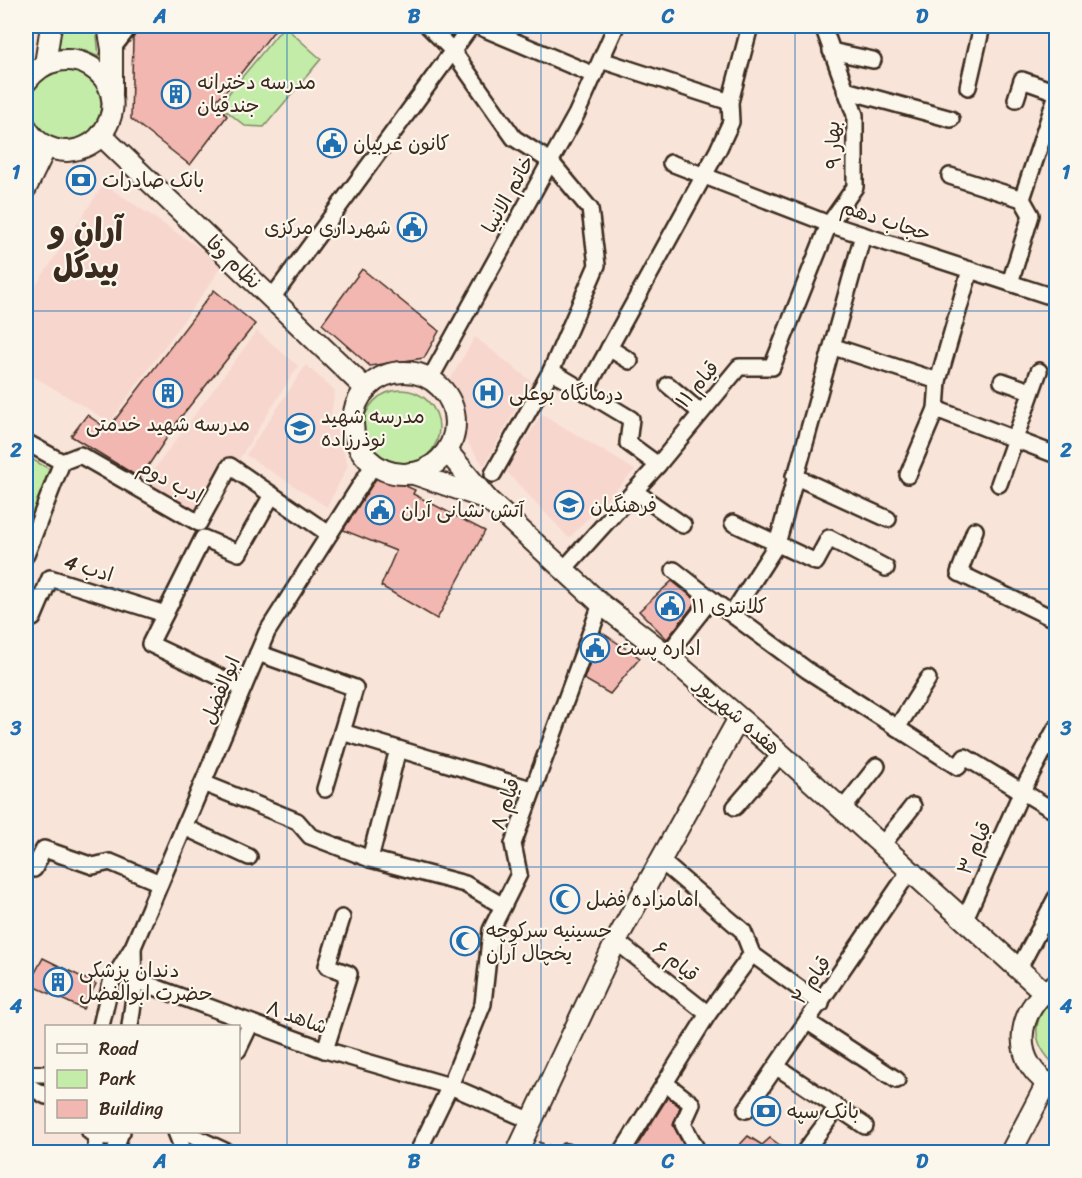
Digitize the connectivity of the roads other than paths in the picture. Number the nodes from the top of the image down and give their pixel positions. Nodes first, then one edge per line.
1 (51, 26) edge
2 (108, 26) edge
3 (130, 26) edge
4 (428, 26) edge
5 (471, 26) edge
6 (478, 26) edge
7 (616, 26) edge
8 (750, 26) edge
9 (823, 26) edge
10 (982, 26) edge
11 (112, 49) junction
12 (453, 50) junction
13 (831, 51) junction
14 (601, 60) junction
15 (873, 60) dead end
16 (45, 64) junction
17 (594, 75) junction
18 (26, 82) edge
19 (968, 87) dead end
20 (844, 90) junction
21 (1056, 92) edge
22 (1056, 97) edge
23 (112, 99) junction
24 (1016, 99) dead end
25 (730, 102) junction
26 (951, 119) dead end
27 (26, 127) edge
28 (1052, 127) edge
29 (101, 135) junction
30 (46, 147) junction
31 (550, 161) junction
32 (671, 163) dead end
33 (705, 176) junction
34 (950, 176) dead end
35 (27, 179) edge
36 (1022, 199) junction
37 (829, 224) junction
38 (863, 235) junction
39 (970, 270) junction
40 (1010, 283) junction
41 (272, 298) junction
42 (1056, 298) edge
43 (834, 347) junction
44 (609, 348) junction
45 (630, 361) dead end
46 (551, 371) junction
47 (1039, 371) dead end
48 (430, 378) junction
49 (938, 381) junction
50 (1002, 381) dead end
51 (668, 385) dead end
52 (366, 388) junction
53 (1030, 391) junction
54 (585, 392) junction
55 (936, 409) junction
56 (700, 412) junction
57 (1015, 440) junction
58 (26, 442) edge
59 (447, 451) junction
60 (1056, 455) edge
61 (62, 462) junction
62 (374, 464) junction
63 (658, 465) junction
64 (411, 472) junction
65 (493, 474) dead end
66 (908, 475) dead end
67 (794, 476) junction
68 (999, 484) dead end
69 (634, 491) junction
70 (272, 495) junction
71 (487, 499) junction
72 (888, 519) dead end
73 (199, 523) junction
74 (733, 523) dead end
75 (683, 525) dead end
76 (975, 530) dead end
77 (329, 534) junction
78 (202, 538) junction
79 (777, 544) junction
80 (26, 555) edge
81 (564, 568) junction
82 (886, 568) dead end
83 (674, 570) dead end
84 (711, 600) junction
85 (601, 604) junction
86 (165, 614) junction
87 (732, 614) junction
88 (26, 615) edge
89 (1056, 620) edge
90 (258, 653) junction
91 (667, 655) junction
92 (928, 679) dead end
93 (243, 688) junction
94 (739, 718) junction
95 (897, 728) junction
96 (1056, 728) edge
97 (342, 732) junction
98 (398, 749) junction
99 (781, 754) junction
100 (877, 766) dead end
101 (203, 783) junction
102 (325, 789) dead end
103 (531, 789) junction
104 (1022, 791) junction
105 (913, 806) dead end
106 (735, 807) dead end
107 (842, 810) junction
108 (1056, 812) edge
109 (184, 826) junction
110 (882, 845) junction
111 (249, 857) dead end
112 (370, 859) junction
113 (660, 860) junction
114 (26, 866) edge
115 (909, 872) junction
116 (160, 883) junction
117 (1056, 898) edge
118 (503, 906) junction
119 (342, 918) dead end
120 (964, 921) junction
121 (616, 941) junction
122 (133, 947) junction
123 (752, 954) junction
124 (1018, 969) junction
125 (133, 979) junction
126 (1050, 988) edge
127 (821, 1004) junction
128 (708, 1014) junction
129 (808, 1022) junction
130 (251, 1023) junction
131 (101, 1025) edge
132 (130, 1025) edge
133 (240, 1046) edge
134 (325, 1050) junction
135 (777, 1067) junction
136 (26, 1074) edge
137 (45, 1074) edge
138 (897, 1080) dead end
139 (665, 1083) junction
140 (26, 1085) edge
141 (1052, 1085) edge
142 (450, 1086) junction
143 (45, 1095) edge
144 (837, 1108) junction
145 (746, 1110) dead end
146 (865, 1126) dead end
147 (121, 1133) edge
148 (177, 1133) edge
149 (188, 1133) edge
150 (93, 1134) edge
151 (524, 1137) edge
152 (805, 1151) dead end
153 (96, 1152) edge
154 (115, 1152) edge
155 (184, 1152) edge
156 (227, 1152) edge
157 (418, 1152) edge
158 (622, 1152) edge
159 (698, 1152) edge
160 (1011, 1152) edge

1 - 16 main road
2 - 11 main road
3 - 11 street
4 - 12 street
5 - 12 street
6 - 17 street
7 - 14 street, خاتم الانبیا
8 - 25 street
9 - 13 street, بهار ۹
10 - 19 street
11 - 23 main road
12 - 31 street
12 - 41 street
13 - 15 street
13 - 20 street, بهار ۹
14 - 17 street, خاتم الانبیا
14 - 25 street
16 - 18 main road
16 - 23 main road
17 - 31 street, خاتم الانبیا
20 - 26 street
20 - 37 street, بهار ۹
21 - 24 street
22 - 28 street
23 - 29 main road
25 - 33 street
27 - 30 main road
28 - 36 street
29 - 30 main road
29 - 41 main road, نظام وفا
30 - 35 main road
31 - 46 street
31 - 48 street, خاتم الانبیا
32 - 33 street, حجاب دهم
33 - 37 street, حجاب دهم
33 - 44 street
34 - 36 street
36 - 40 street
37 - 38 street, حجاب دهم
37 - 56 street, قیام ۱۱
38 - 39 street, حجاب دهم
38 - 43 street
39 - 40 street, حجاب دهم
39 - 49 street
40 - 42 street, حجاب دهم
41 - 52 main road, نظام وفا
43 - 49 street
43 - 67 street
44 - 45 street
44 - 54 street
46 - 54 street
46 - 65 street
47 - 53 street
48 - 52 main road
48 - 59 main road
49 - 55 street
50 - 53 street
51 - 56 street
52 - 62 main road
53 - 57 street
54 - 63 street
55 - 57 street
55 - 66 street
56 - 63 street, قیام ۱۱
57 - 60 street
57 - 68 street
58 - 61 street
59 - 64 main road
59 - 71 main road
61 - 73 street, ادب دوم
61 - 80 street
62 - 64 main road
62 - 77 street, ابوالفضل
63 - 69 street, قیام ۱۱
64 - 71 main road, هفده شهریور
67 - 72 street
67 - 79 street
69 - 75 street
69 - 81 street, قیام ۱۱
70 - 73 street, ادب دوم
70 - 77 street, ادب دوم
70 - 78 street
71 - 81 main road, هفده شهریور
73 - 78 street
74 - 79 street
76 - 89 street
77 - 90 street, ابوالفضل
78 - 86 street
79 - 82 street
79 - 87 street
81 - 85 main road, هفده شهریور
83 - 84 street
84 - 87 street
84 - 91 street
85 - 91 main road, هفده شهریور
85 - 103 street, قیام ۸
86 - 88 street, ادب 4
86 - 93 street
87 - 95 street
90 - 93 street, ابوالفضل
90 - 97 street
91 - 94 main road, هفده شهریور
92 - 95 street
93 - 101 street, ابوالفضل
94 - 99 main road, هفده شهریور
94 - 113 main road
95 - 104 street
96 - 104 street, قیام ۳
97 - 98 street
97 - 102 street
98 - 103 street
98 - 112 street
99 - 106 street
99 - 107 main road, هفده شهریور
100 - 107 street
101 - 109 street, ابوالفضل
101 - 112 street
103 - 118 street, قیام ۸
104 - 108 street
104 - 120 street, قیام ۳
105 - 110 street
107 - 110 main road, هفده شهریور
109 - 111 street
109 - 116 street, ابوالفضل
110 - 115 main road, هفده شهریور
112 - 118 street
113 - 121 main road
113 - 123 street
114 - 116 street
115 - 120 main road, هفده شهریور
115 - 127 street, قیام ۲
116 - 122 street, ابوالفضل
117 - 124 street
118 - 142 street, قیام ۸
119 - 134 street
120 - 124 main road, هفده شهریور
121 - 128 street, قیام ۶
121 - 151 main road
122 - 125 street
122 - 131 street
123 - 127 street
123 - 128 street
124 - 126 main road, هفده شهریور
125 - 130 street, شاهد ۸
125 - 132 street
126 - 141 main road
127 - 129 street, قیام ۲
128 - 139 street
129 - 135 street, قیام ۲
129 - 138 street
130 - 133 street
130 - 134 street, شاهد ۸
134 - 142 street, شاهد ۸
135 - 144 street
135 - 145 street, قیام ۲
136 - 137 street
139 - 158 street
139 - 159 street
140 - 143 street
141 - 160 main road
142 - 151 street, شاهد ۸
142 - 157 street, قیام ۸
144 - 146 street
144 - 152 street
147 - 150 street
147 - 154 street
148 - 155 street
149 - 156 street
150 - 153 street

